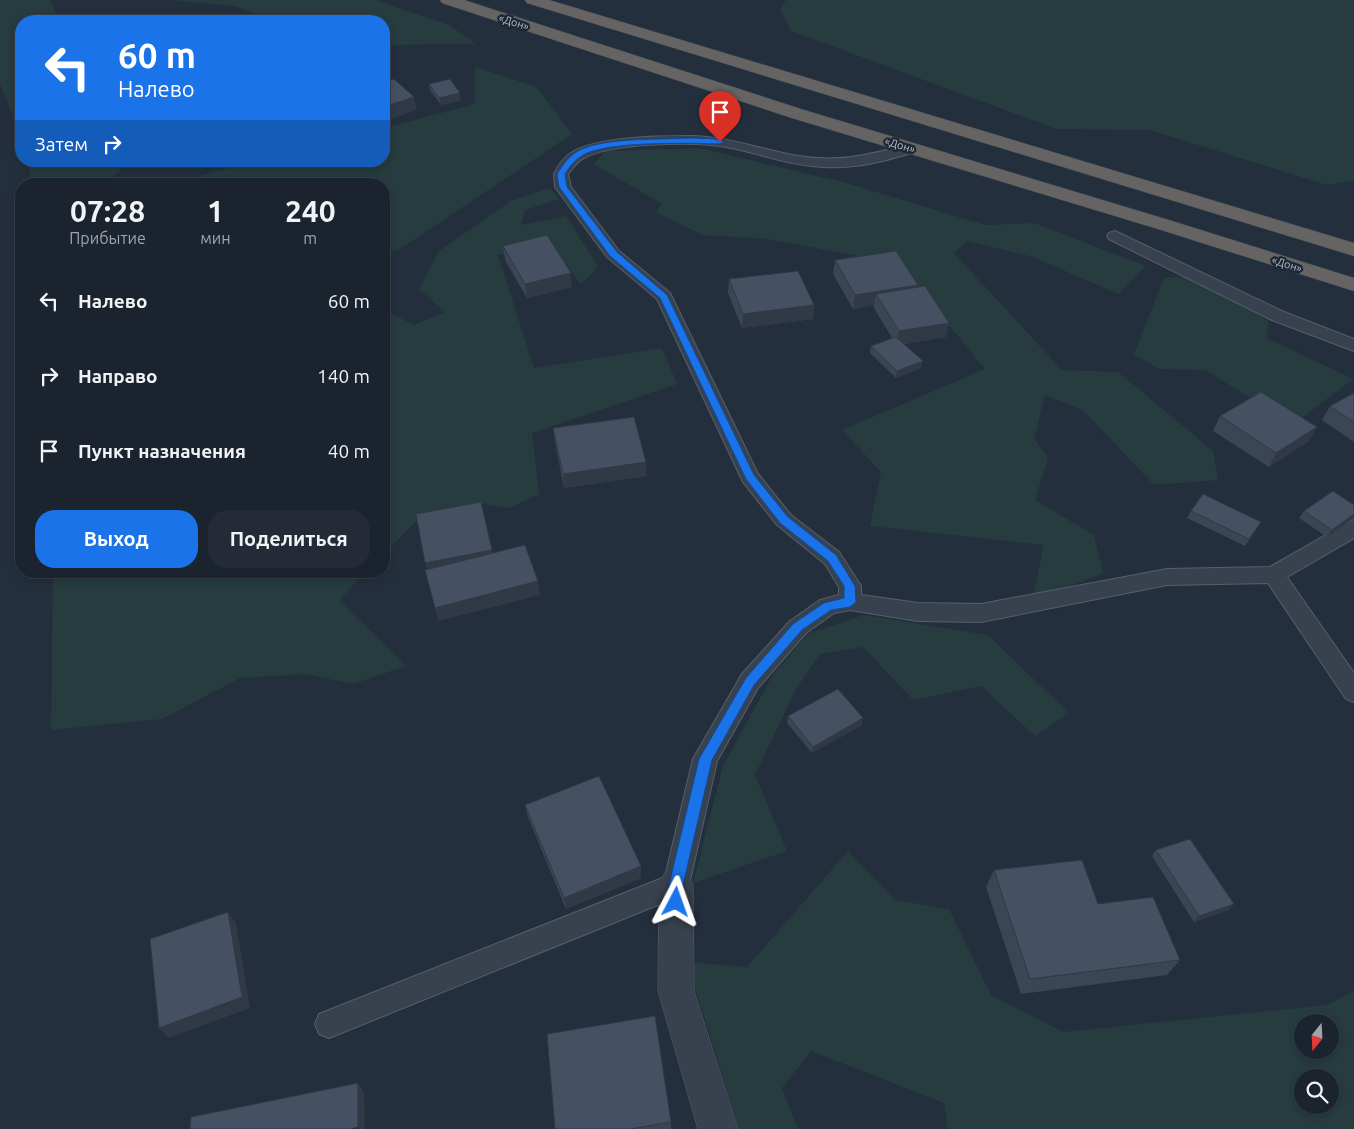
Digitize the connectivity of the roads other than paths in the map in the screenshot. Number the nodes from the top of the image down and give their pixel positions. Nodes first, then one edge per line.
1 (448, 0) edge
2 (533, 0) edge
3 (912, 148) junction
4 (1115, 236) dead end
5 (1354, 250) edge
6 (1354, 285) edge
7 (1354, 345) edge
8 (1354, 528) edge
9 (1274, 575) junction
10 (850, 602) junction
11 (1354, 692) edge
12 (676, 885) junction
13 (329, 1024) dead end
14 (718, 1129) edge

1 - 3 highway, «Дон»
2 - 5 highway
3 - 6 highway, «Дон»
3 - 10 lane
4 - 7 lane
8 - 9 lane
9 - 10 lane
9 - 11 lane
10 - 12 lane
12 - 13 lane
12 - 14 street

